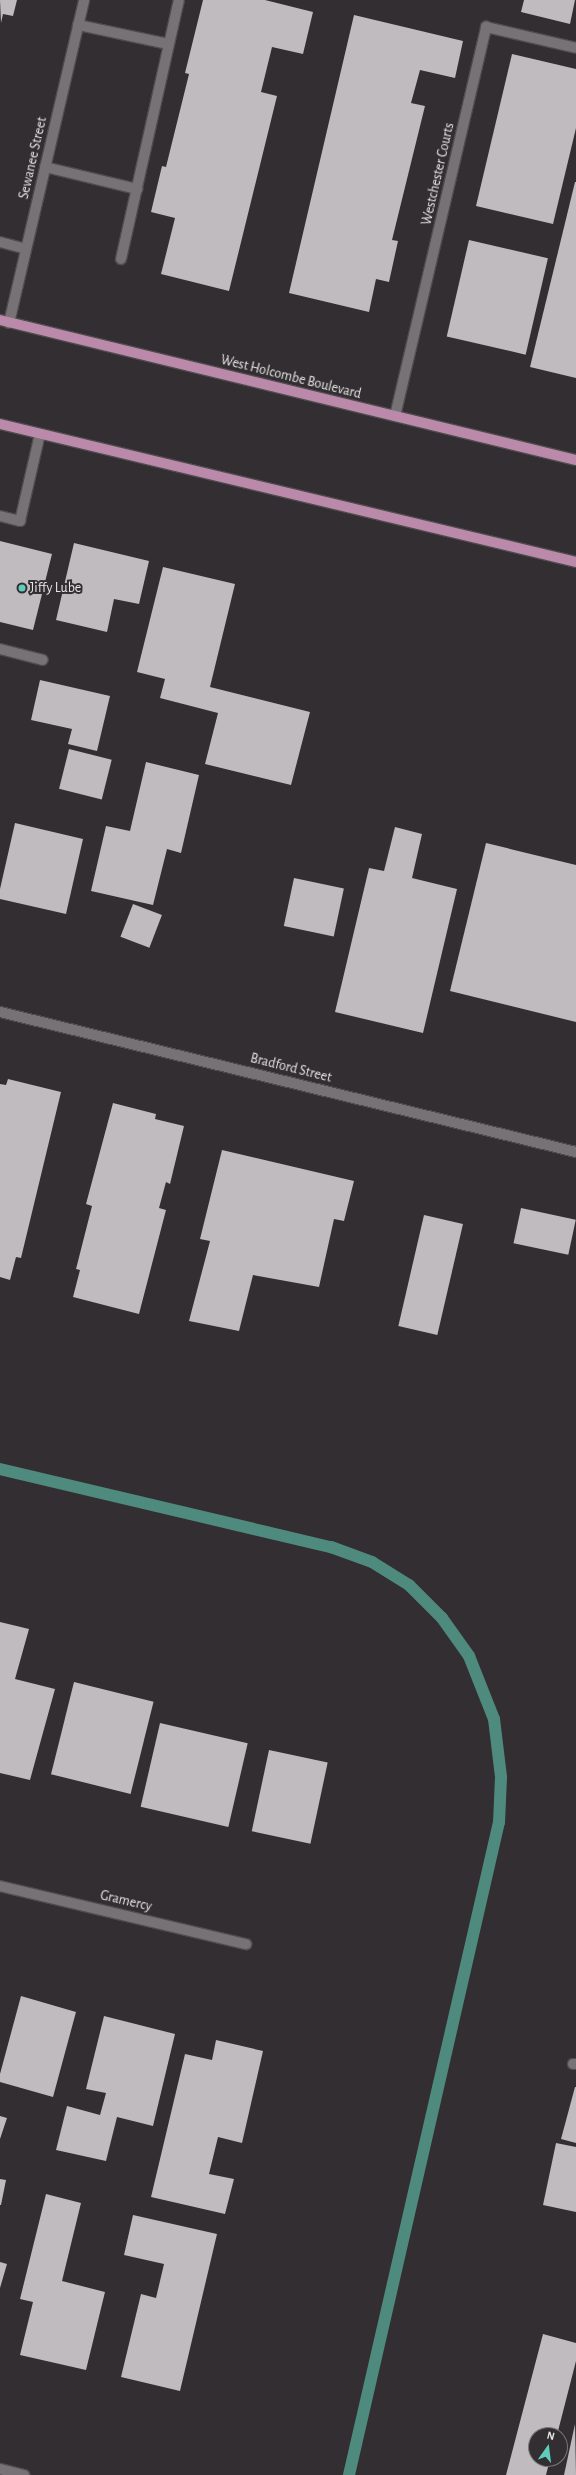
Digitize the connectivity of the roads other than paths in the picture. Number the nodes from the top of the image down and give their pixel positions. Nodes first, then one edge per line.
1 (84, 0) edge
2 (178, 0) edge
3 (78, 25) junction
4 (168, 44) junction
5 (576, 48) edge
6 (45, 167) junction
7 (136, 189) junction
8 (0, 242) edge
9 (26, 249) junction
10 (121, 259) dead end
11 (4, 322) edge
12 (0, 328) edge
13 (395, 416) junction
14 (0, 424) edge
15 (40, 434) junction
16 (576, 460) edge
17 (0, 516) edge
18 (576, 562) edge
19 (0, 649) edge
20 (43, 660) dead end
21 (0, 1012) edge
22 (576, 1152) edge
23 (0, 1886) edge
24 (246, 1944) dead end
25 (0, 2469) edge
26 (24, 2475) edge

1 - 3 street, Sewanee Street
2 - 4 street
3 - 4 street
3 - 6 street, Sewanee Street
4 - 7 street
5 - 13 street, Westchester Courts
6 - 7 street
6 - 9 street, Sewanee Street
7 - 10 street
8 - 9 street
9 - 11 street, Sewanee Street
11 - 12 main road
11 - 13 main road, West Holcombe Boulevard
13 - 16 main road, West Holcombe Boulevard
14 - 15 main road
15 - 17 street
15 - 18 main road
19 - 20 street
21 - 22 street, Bradford Street
23 - 24 street, Gramercy
25 - 26 street

